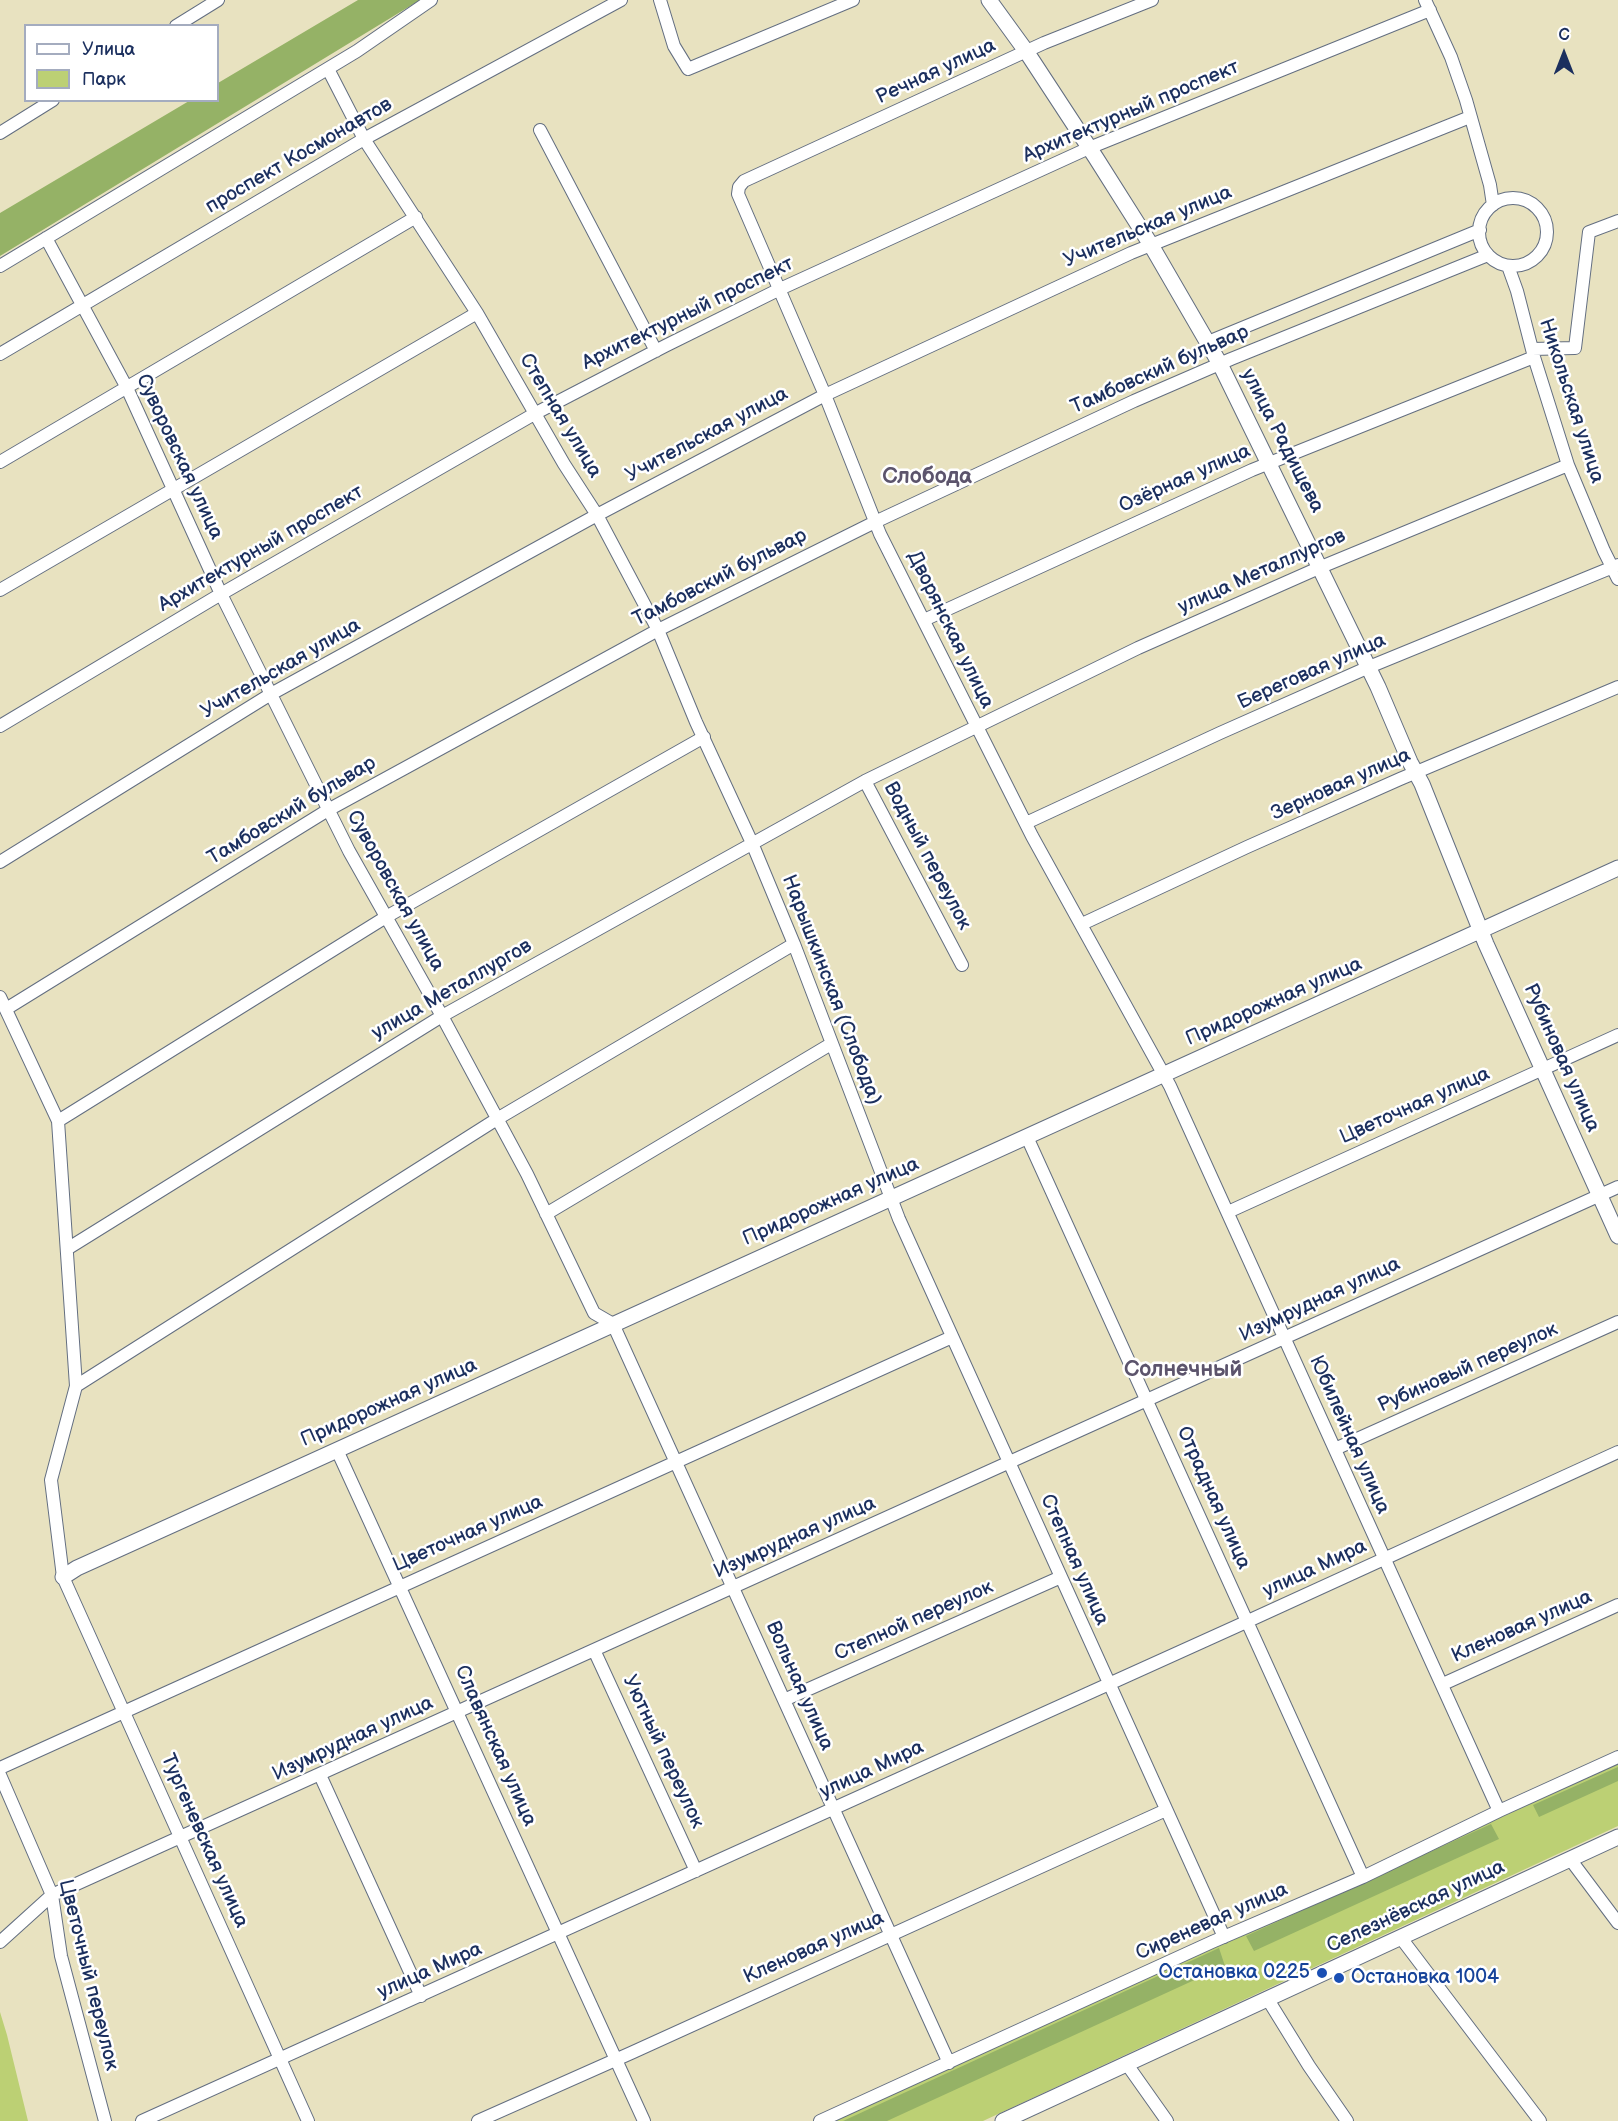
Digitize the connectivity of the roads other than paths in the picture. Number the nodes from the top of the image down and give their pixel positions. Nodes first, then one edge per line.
1 (218, 0) edge
2 (431, 0) edge
3 (621, 0) edge
4 (660, 0) edge
5 (854, 0) edge
6 (989, 0) edge
7 (1152, 0) edge
8 (1427, 5) edge
9 (179, 24) edge
10 (1026, 51) junction
11 (328, 69) junction
12 (50, 102) edge
13 (1470, 117) junction
14 (540, 130) dead end
15 (0, 133) edge
16 (364, 139) junction
17 (1089, 148) junction
18 (739, 187) joint
19 (1493, 205) junction
20 (416, 217) junction
21 (1618, 221) edge
22 (1480, 230) junction
23 (46, 238) junction
24 (1151, 245) junction
25 (1488, 255) junction
26 (0, 266) edge
27 (1508, 266) junction
28 (780, 289) junction
29 (82, 305) junction
30 (477, 313) junction
31 (1208, 342) junction
32 (656, 351) junction
33 (1533, 353) junction
34 (0, 354) edge
35 (1220, 364) junction
36 (127, 388) junction
37 (825, 395) junction
38 (536, 413) junction
39 (0, 462) edge
40 (1269, 463) junction
41 (1568, 465) junction
42 (172, 489) junction
43 (597, 515) junction
44 (875, 522) junction
45 (1615, 566) edge
46 (1321, 567) junction
47 (1618, 579) edge
48 (0, 590) edge
49 (221, 594) junction
50 (924, 620) junction
51 (658, 630) junction
52 (1369, 667) junction
53 (1618, 687) edge
54 (271, 694) junction
55 (0, 726) edge
56 (976, 726) junction
57 (704, 737) junction
58 (1416, 773) junction
59 (865, 781) junction
60 (731, 797) joint
61 (328, 810) junction
62 (1026, 823) junction
63 (752, 843) junction
64 (0, 862) edge
65 (1618, 868) edge
66 (386, 917) junction
67 (1082, 924) junction
68 (1480, 931) junction
69 (794, 944) junction
70 (962, 964) dead end
71 (0, 997) edge
72 (6, 1009) junction
73 (442, 1016) junction
74 (1618, 1035) edge
75 (831, 1044) junction
76 (1542, 1069) junction
77 (1164, 1075) junction
78 (497, 1119) junction
79 (58, 1121) junction
80 (1027, 1137) junction
81 (1618, 1187) edge
82 (1600, 1195) junction
83 (891, 1198) junction
84 (1228, 1212) junction
85 (546, 1214) junction
86 (1618, 1236) edge
87 (67, 1249) junction
88 (1618, 1322) edge
89 (614, 1324) junction
90 (952, 1337) junction
91 (1285, 1338) junction
92 (76, 1386) junction
93 (1148, 1400) junction
94 (1335, 1449) junction
95 (337, 1450) junction
96 (1618, 1452) edge
97 (676, 1461) junction
98 (1009, 1463) junction
99 (1383, 1559) junction
100 (63, 1577) junction
101 (1061, 1577) junction
102 (401, 1586) junction
103 (732, 1587) junction
104 (1618, 1605) edge
105 (1247, 1622) junction
106 (594, 1650) junction
107 (1108, 1683) junction
108 (1443, 1684) junction
109 (784, 1700) junction
110 (125, 1710) junction
111 (457, 1712) junction
112 (1618, 1757) edge
113 (0, 1768) edge
114 (0, 1775) edge
115 (320, 1775) junction
116 (834, 1809) junction
117 (1166, 1810) junction
118 (1499, 1811) junction
119 (1618, 1837) edge
120 (182, 1838) junction
121 (1570, 1859) junction
122 (696, 1871) junction
123 (1362, 1877) junction
124 (52, 1895) junction
125 (1618, 1923) edge
126 (558, 1934) junction
127 (891, 1934) junction
128 (1224, 1936) junction
129 (1401, 1938) junction
130 (0, 1942) edge
131 (421, 1996) junction
132 (1267, 1998) junction
133 (280, 2059) junction
134 (616, 2059) junction
135 (949, 2063) junction
136 (1126, 2063) junction
137 (105, 2121) edge
138 (142, 2121) edge
139 (308, 2121) edge
140 (478, 2121) edge
141 (644, 2121) edge
142 (820, 2121) edge
143 (1003, 2121) edge
144 (1167, 2121) edge
145 (1347, 2121) edge
146 (1540, 2121) edge

1 - 9 street
2 - 11 street
3 - 16 street, проспект Космонавтов
4 - 5 street
6 - 10 street, улица Радищева
7 - 10 street, Речная улица
8 - 13 street
8 - 17 street, Архитектурный проспект
10 - 17 street, улица Радищева
10 - 18 street, Речная улица
11 - 16 street, Степная улица
11 - 23 street
12 - 15 street
13 - 19 street
13 - 24 street, Учительская улица
14 - 32 street
16 - 20 street, Степная улица
16 - 29 street, проспект Космонавтов
17 - 24 street, улица Радищева
17 - 28 street, Архитектурный проспект
18 - 28 street, Дворянская улица
19 - 22 street
19 - 27 street
20 - 30 street, Степная улица
20 - 36 street
21 - 33 street
22 - 25 street
22 - 31 street, Тамбовский бульвар
23 - 26 street
23 - 29 street, Суворовская улица
24 - 31 street, улица Радищева
24 - 37 street, Учительская улица
25 - 27 street
25 - 35 street, Тамбовский бульвар
27 - 33 street, Никольская улица
28 - 32 street, Архитектурный проспект
28 - 37 street, Дворянская улица
29 - 34 street, проспект Космонавтов
29 - 36 street, Суворовская улица
30 - 38 street, Степная улица
30 - 42 street
31 - 35 street, улица Радищева
32 - 38 street, Архитектурный проспект
33 - 40 street, Озёрная улица
33 - 41 street, Никольская улица
35 - 40 street, улица Радищева
35 - 44 street, Тамбовский бульвар
36 - 39 street
36 - 42 street, Суворовская улица
37 - 43 street, Учительская улица
37 - 44 street, Дворянская улица
38 - 43 street, Степная улица
38 - 49 street, Архитектурный проспект
40 - 46 street, улица Радищева
40 - 50 street, Озёрная улица
41 - 45 street, Никольская улица
41 - 46 street, улица Металлургов
42 - 48 street
42 - 49 street, Суворовская улица
43 - 51 street, Степная улица
43 - 54 street, Учительская улица
44 - 50 street, Дворянская улица
44 - 51 street, Тамбовский бульвар
45 - 47 street, Никольская улица
45 - 52 street, Береговая улица
46 - 52 street, улица Радищева
46 - 56 street, улица Металлургов
49 - 54 street, Суворовская улица
49 - 55 street, Архитектурный проспект
50 - 56 street, Дворянская улица
51 - 57 street, Степная улица
51 - 61 street, Тамбовский бульвар
52 - 58 street, улица Радищева
52 - 62 street, Береговая улица
53 - 58 street, Зерновая улица
54 - 61 street, Суворовская улица
54 - 64 street, Учительская улица
56 - 59 street, Водный переулок
56 - 62 street, Дворянская улица
57 - 60 street, Степная улица
57 - 66 street
58 - 67 street, Зерновая улица
58 - 68 street, улица Радищева
59 - 63 street, улица Металлургов
59 - 70 street, Водный переулок
60 - 63 street, Нарышкинская (Слобода)
61 - 66 street, Суворовская улица
61 - 72 street, Тамбовский бульвар
62 - 67 street, Дворянская улица
63 - 69 street, Нарышкинская (Слобода)
63 - 73 street, улица Металлургов
65 - 68 street, Придорожная улица
66 - 73 street, Суворовская улица
66 - 79 street
67 - 77 street, Дворянская улица
68 - 76 street, Рубиновая улица
68 - 77 street, Придорожная улица
69 - 75 street, Нарышкинская (Слобода)
69 - 78 street
71 - 72 street
72 - 79 street
73 - 78 street, Суворовская улица
73 - 87 street, улица Металлургов
74 - 76 street, Цветочная улица
75 - 83 street, Нарышкинская (Слобода)
75 - 85 street
76 - 82 street, Рубиновая улица
76 - 84 street, Цветочная улица
77 - 80 street, Придорожная улица
77 - 84 street, Юбилейная улица
78 - 85 street, Суворовская улица
78 - 92 street
79 - 87 street, Тургеневская улица
80 - 83 street, Придорожная улица
80 - 93 street, Отрадная улица
81 - 82 street, Изумрудная улица
82 - 86 street, Рубиновая улица
82 - 91 street, Изумрудная улица
83 - 89 street, Придорожная улица
83 - 90 street, Степная улица
84 - 91 street, Юбилейная улица
85 - 89 street, Суворовская улица
87 - 92 street, Тургеневская улица
88 - 94 street, Рубиновый переулок
89 - 95 street, Придорожная улица
89 - 97 street, Вольная улица
90 - 97 street, Цветочная улица
90 - 98 street, Степная улица
91 - 93 street, Изумрудная улица
91 - 94 street, Юбилейная улица
92 - 100 street, Тургеневская улица
93 - 98 street, Изумрудная улица
93 - 105 street, Отрадная улица
94 - 99 street, Юбилейная улица
95 - 100 street, Придорожная улица
95 - 102 street, Славянская улица
96 - 99 street, улица Мира
97 - 102 street, Цветочная улица
97 - 103 street, Вольная улица
98 - 101 street, Степная улица
98 - 103 street, Изумрудная улица
99 - 105 street, улица Мира
99 - 108 street, Юбилейная улица
100 - 110 street, Тургеневская улица
101 - 107 street, Степная улица
101 - 109 street, Степной переулок
102 - 110 street, Цветочная улица
102 - 111 street, Славянская улица
103 - 106 street, Изумрудная улица
103 - 109 street, Вольная улица
104 - 108 street, Кленовая улица
105 - 107 street, улица Мира
105 - 123 street, Отрадная улица
106 - 111 street, Изумрудная улица
106 - 122 street, Уютный переулок
107 - 116 street, улица Мира
107 - 117 street, Степная улица
108 - 118 street, Юбилейная улица
109 - 116 street, Вольная улица
110 - 113 street, Цветочная улица
110 - 120 street, Тургеневская улица
111 - 115 street, Изумрудная улица
111 - 126 street, Славянская улица
112 - 118 street, Сиреневая улица
114 - 124 street, Цветочный переулок
115 - 120 street, Изумрудная улица
115 - 131 street
116 - 122 street, улица Мира
116 - 127 street, Вольная улица
117 - 127 street, Кленовая улица
117 - 128 street, Степная улица
118 - 123 street, Сиреневая улица
119 - 121 street, Селезнёвская улица
120 - 124 street, Изумрудная улица
120 - 133 street, Тургеневская улица
121 - 125 street
121 - 129 street, Селезнёвская улица
122 - 126 street, улица Мира
123 - 128 street, Сиреневая улица
124 - 130 street, Изумрудная улица
124 - 137 street, Цветочный переулок
126 - 131 street, улица Мира
126 - 134 street, Славянская улица
127 - 134 street, Кленовая улица
127 - 135 street, Вольная улица
128 - 135 street, Сиреневая улица
129 - 132 street, Селезнёвская улица
129 - 146 street
131 - 133 street, улица Мира
132 - 136 street, Селезнёвская улица
132 - 145 street
133 - 138 street, улица Мира
133 - 139 street, Тургеневская улица
134 - 140 street, Кленовая улица
134 - 141 street, Славянская улица
135 - 142 street, Сиреневая улица
136 - 143 street, Селезнёвская улица
136 - 144 street

